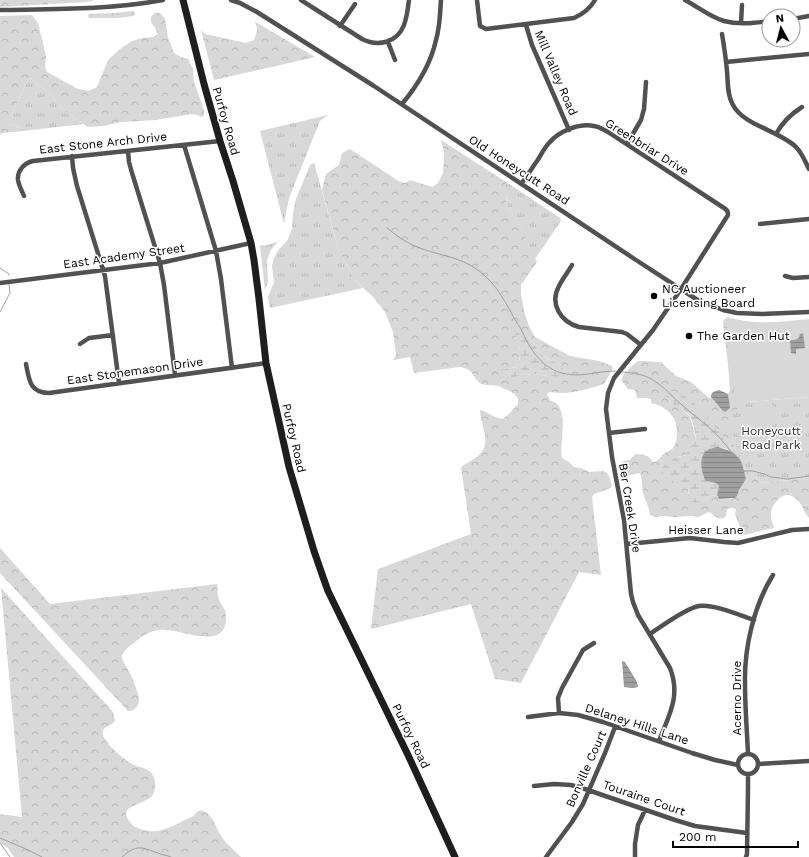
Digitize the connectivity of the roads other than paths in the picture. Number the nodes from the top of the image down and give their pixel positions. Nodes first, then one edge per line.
1 (162, 0) edge
2 (183, 0) edge
3 (231, 0) edge
4 (301, 0) edge
5 (409, 0) edge
6 (441, 0) edge
7 (477, 0) edge
8 (595, 0) edge
9 (685, 0) edge
10 (355, 4) dead end
11 (742, 5) dead end
12 (0, 10) edge
13 (761, 22) edge
14 (741, 23) junction
15 (526, 25) junction
16 (340, 26) junction
17 (722, 34) dead end
18 (388, 42) junction
19 (809, 54) edge
20 (396, 60) dead end
21 (726, 62) junction
22 (646, 82) dead end
23 (402, 104) junction
24 (802, 107) dead end
25 (569, 130) junction
26 (776, 134) junction
27 (220, 141) junction
28 (627, 144) junction
29 (184, 145) junction
30 (128, 151) junction
31 (72, 156) junction
32 (809, 168) edge
33 (522, 184) junction
34 (24, 196) dead end
35 (728, 215) joint
36 (809, 219) edge
37 (760, 224) dead end
38 (251, 243) junction
39 (216, 251) junction
40 (160, 263) junction
41 (572, 265) dead end
42 (103, 270) junction
43 (785, 276) dead end
44 (809, 277) edge
45 (0, 283) edge
46 (681, 289) junction
47 (809, 312) edge
48 (113, 335) junction
49 (80, 344) dead end
50 (641, 345) junction
51 (266, 363) junction
52 (26, 364) dead end
53 (232, 368) junction
54 (175, 375) junction
55 (119, 384) junction
56 (645, 429) dead end
57 (609, 433) junction
58 (809, 529) edge
59 (626, 544) junction
60 (773, 575) dead end
61 (754, 620) junction
62 (650, 634) junction
63 (594, 643) dead end
64 (559, 713) junction
65 (528, 717) dead end
66 (615, 727) junction
67 (659, 741) junction
68 (748, 754) junction
69 (809, 760) edge
70 (758, 764) junction
71 (738, 765) junction
72 (748, 774) junction
73 (534, 786) dead end
74 (589, 790) junction
75 (644, 810) junction
76 (747, 833) junction
77 (455, 857) edge
78 (546, 857) edge
79 (635, 857) edge
80 (746, 857) edge

1 - 12 street
2 - 27 street, Purfoy Road
3 - 23 street, Old Honeycutt Road
4 - 16 street
5 - 18 street
6 - 23 street
7 - 15 street
8 - 15 street
9 - 14 street
10 - 16 street
11 - 14 street
13 - 14 street
15 - 25 street, Mill Valley Road
16 - 18 street
17 - 21 street
18 - 20 street
19 - 21 street
21 - 26 street
22 - 28 street
23 - 33 street, Old Honeycutt Road
24 - 26 street
25 - 28 street, Greenbriar Drive
25 - 33 street, Greenbriar Drive
26 - 32 street
27 - 29 street, East Stone Arch Drive
27 - 38 street, Purfoy Road
28 - 35 street, Greenbriar Drive
29 - 30 street, East Stone Arch Drive
29 - 39 street
30 - 31 street, East Stone Arch Drive
30 - 40 street
31 - 34 street, East Stone Arch Drive
31 - 42 street
33 - 46 street, Old Honeycutt Road
35 - 46 street, Ber Creek Drive
36 - 37 street
38 - 39 street, East Academy Street
38 - 51 street, Purfoy Road
39 - 40 street, East Academy Street
39 - 53 street
40 - 42 street, East Academy Street
40 - 54 street
41 - 50 street
42 - 45 street, East Academy Street
42 - 48 street
43 - 44 street
46 - 47 street, Old Honeycutt Road
46 - 50 street, Ber Creek Drive
48 - 49 street
48 - 55 street
50 - 57 street, Ber Creek Drive
51 - 53 street, East Stonemason Drive
51 - 77 street, Purfoy Road
52 - 55 street, East Stonemason Drive
53 - 54 street, East Stonemason Drive
54 - 55 street, East Stonemason Drive
56 - 57 street
57 - 59 street, Ber Creek Drive
58 - 59 street, Heisser Lane
59 - 62 street, Ber Creek Drive
60 - 61 street, Acerno Drive
61 - 62 street
61 - 68 street, Acerno Drive
62 - 67 street, Ber Creek Drive
63 - 64 street
64 - 65 street, Delaney Hills Lane
64 - 66 street, Delaney Hills Lane
66 - 67 street, Delaney Hills Lane
66 - 74 street, Bonville Court
67 - 71 street, Delaney Hills Lane
68 - 70 street
68 - 71 street
69 - 70 street
70 - 72 street
71 - 72 street
72 - 76 street
73 - 74 street, Touraine Court
74 - 75 street, Touraine Court
74 - 78 street, Bonville Court
75 - 76 street, Touraine Court
75 - 79 street
76 - 80 street

